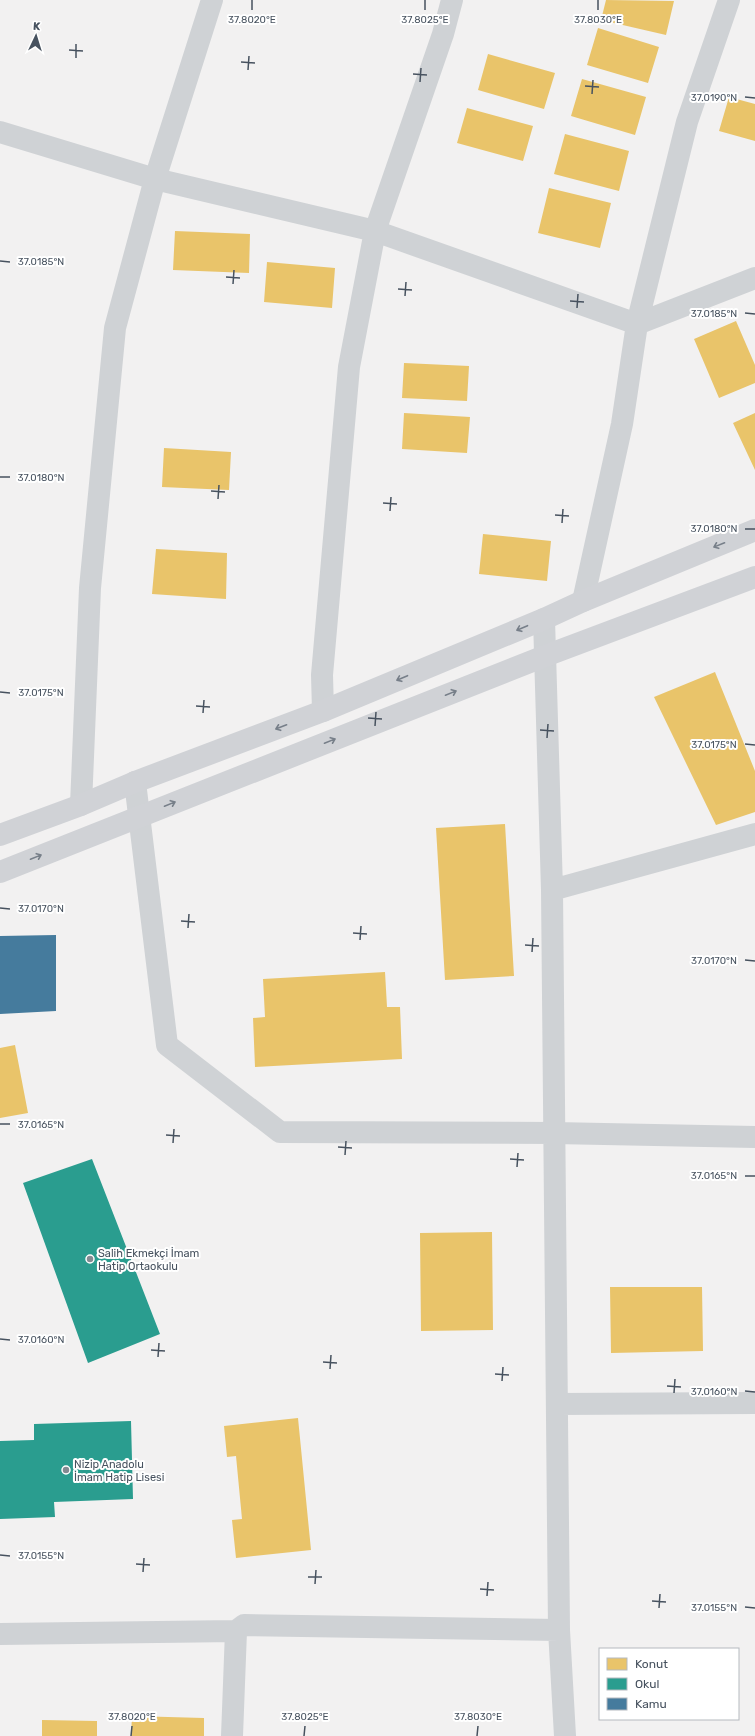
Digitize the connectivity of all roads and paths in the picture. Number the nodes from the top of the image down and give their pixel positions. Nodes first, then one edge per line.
1 (212, 0) edge
2 (452, 0) edge
3 (729, 0) edge
4 (0, 132) edge
5 (155, 179) junction
6 (375, 231) junction
7 (755, 278) edge
8 (637, 324) junction
9 (755, 530) edge
10 (755, 577) edge
11 (583, 601) junction
12 (544, 619) junction
13 (545, 656) junction
14 (323, 711) junction
15 (135, 782) junction
16 (81, 805) junction
17 (139, 816) junction
18 (755, 834) edge
19 (0, 835) edge
20 (0, 872) edge
21 (552, 890) junction
22 (554, 1133) junction
23 (755, 1137) edge
24 (755, 1403) edge
25 (557, 1404) junction
26 (559, 1630) junction
27 (236, 1631) junction
28 (0, 1634) edge
29 (232, 1736) edge
30 (565, 1736) edge

1 - 5 street
2 - 6 street
3 - 8 street
4 - 5 street
5 - 6 street
5 - 16 street
6 - 8 street
6 - 14 street
7 - 8 street
8 - 11 street
9 -> 11 street
10 - 13 street
11 - 12 street
12 - 13 street
12 -> 14 street
17 -> 13 street
13 - 21 street
14 -> 15 street
15 - 16 street
15 - 17 street
16 - 19 street
20 -> 17 street
17 - 22 street
18 - 21 street
21 - 22 street
22 - 23 street
22 - 25 street
24 - 25 street
25 - 26 street
26 - 27 street
26 - 30 street
27 - 28 street
27 - 29 street

